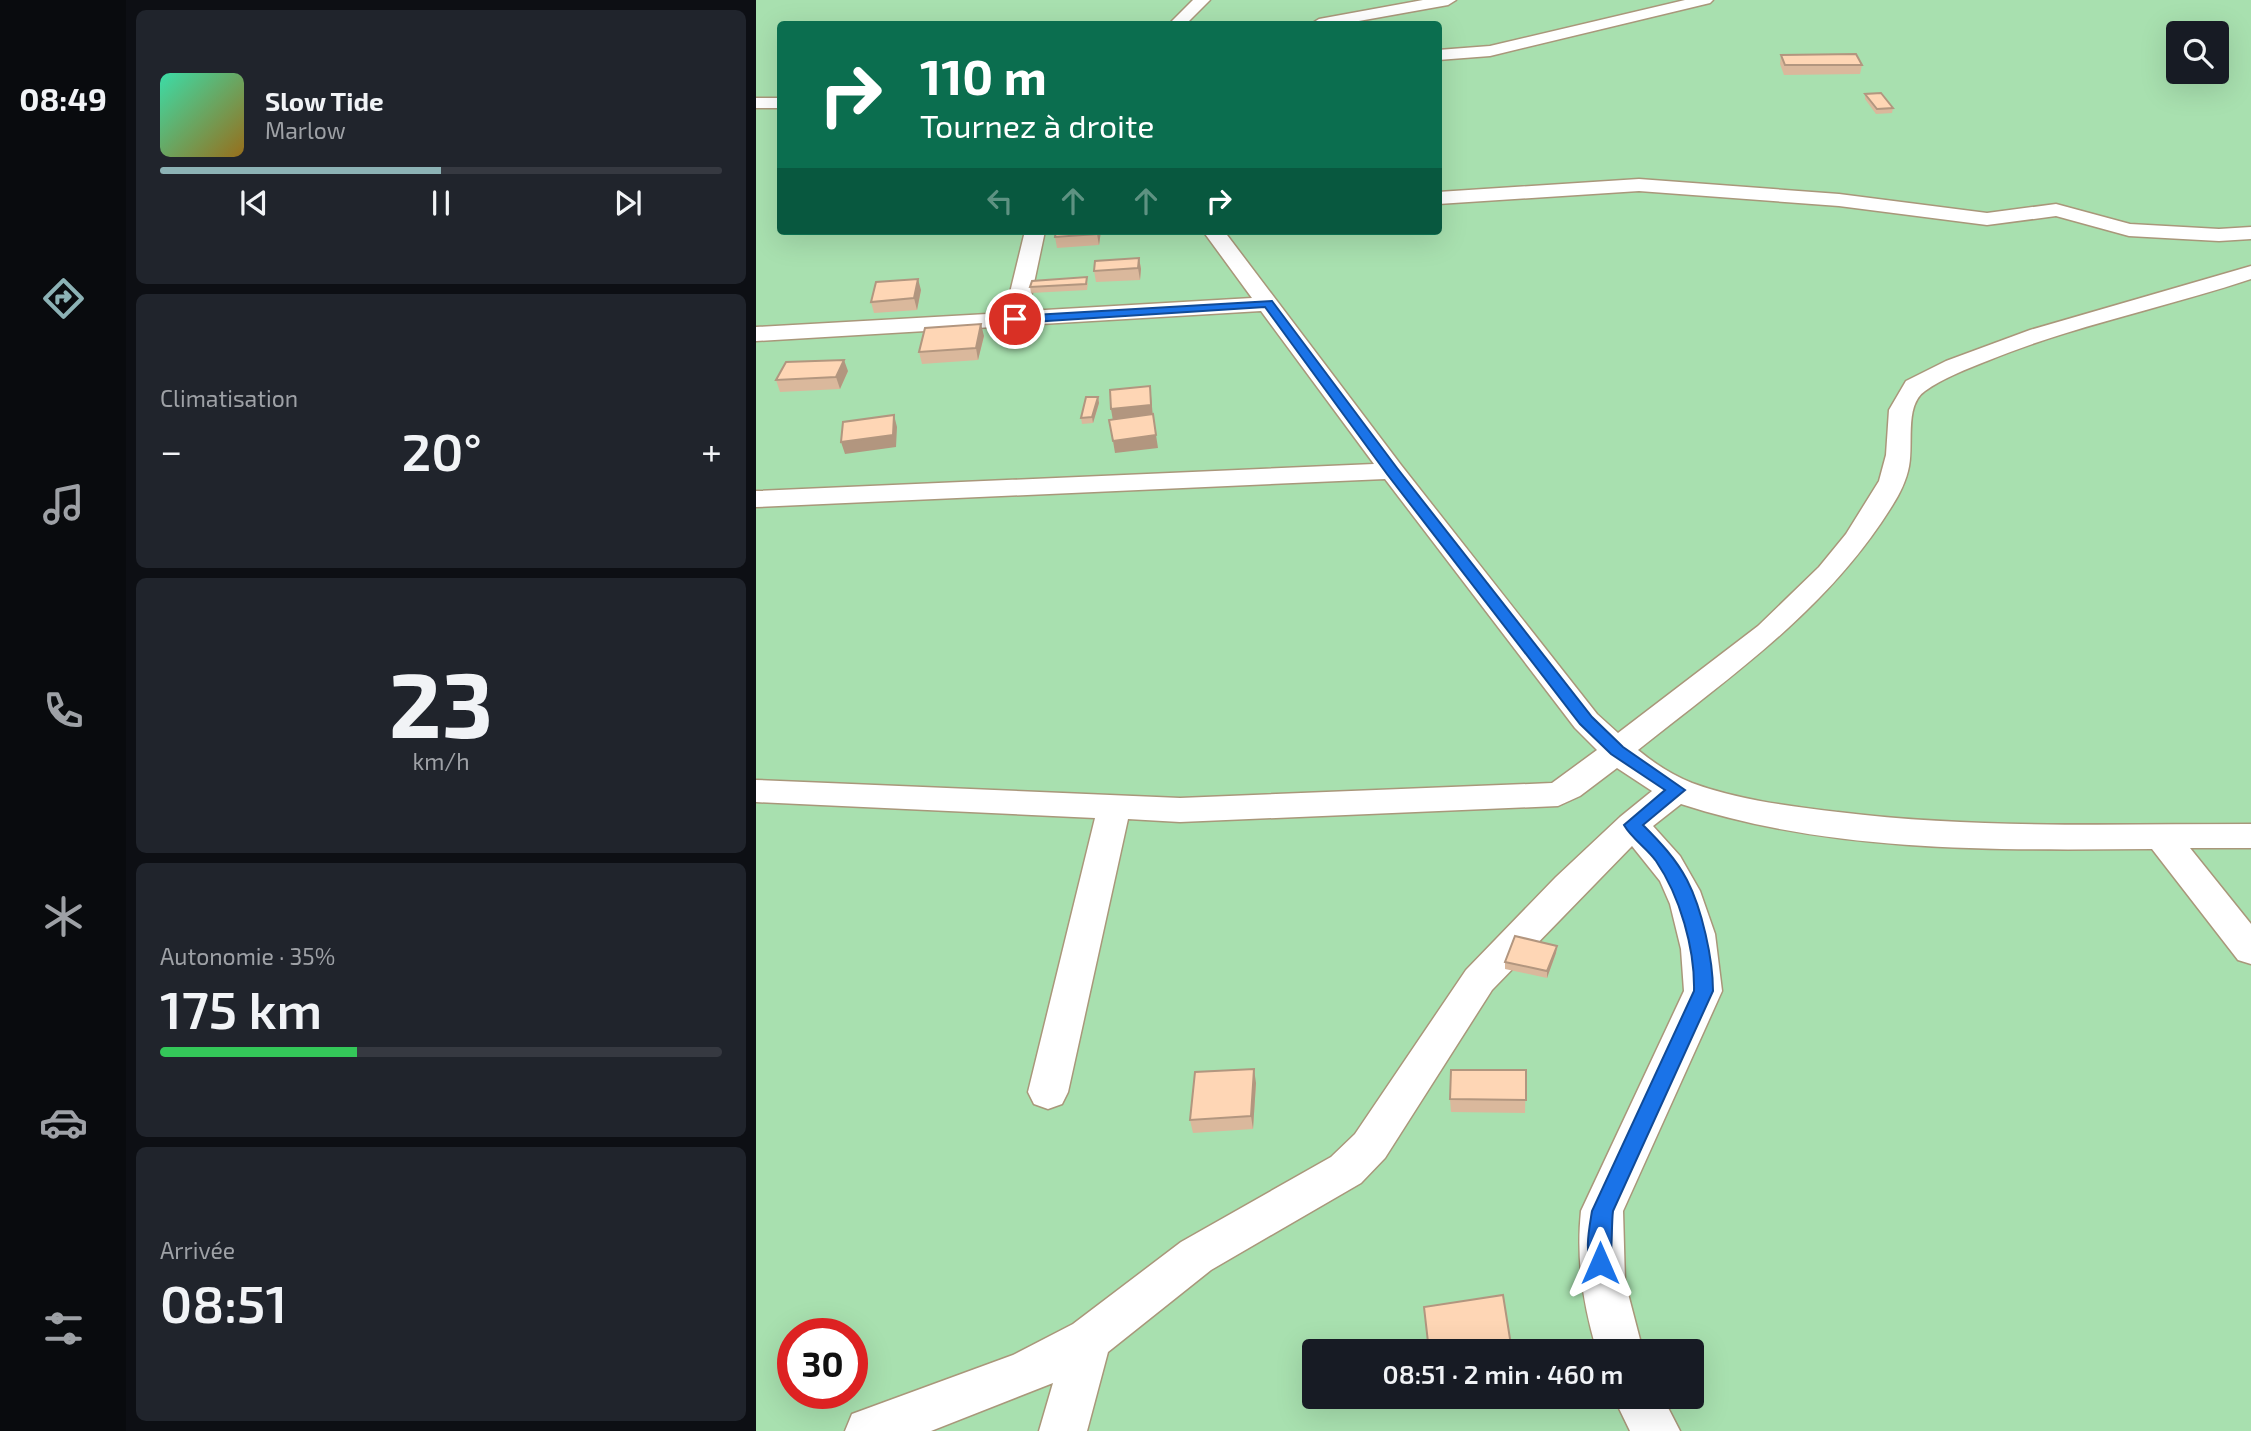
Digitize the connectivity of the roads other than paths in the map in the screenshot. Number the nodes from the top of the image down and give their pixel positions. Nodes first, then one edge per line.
1 (1202, 0) edge
2 (1448, 0) edge
3 (1704, 0) edge
4 (1180, 21) edge
5 (1335, 21) edge
6 (1442, 55) edge
7 (756, 103) edge
8 (777, 103) edge
9 (1442, 198) edge
10 (2251, 233) edge
11 (1034, 235) edge
12 (1216, 235) edge
13 (2251, 272) edge
14 (1268, 304) junction
15 (1015, 319) junction
16 (756, 334) edge
17 (1392, 471) junction
18 (756, 499) edge
19 (1617, 750) junction
20 (1676, 790) junction
21 (756, 791) edge
22 (1114, 807) junction
23 (1632, 825) junction
24 (2161, 836) junction
25 (2251, 836) edge
26 (2251, 950) edge
27 (1048, 1092) dead end
28 (1089, 1339) junction
29 (1617, 1339) edge
30 (1643, 1409) edge
31 (1071, 1422) edge
32 (869, 1431) edge
33 (1656, 1431) edge

1 - 4 street
2 - 5 street
3 - 6 street
7 - 8 street
9 - 10 street
11 - 15 street
12 - 14 street
13 - 19 street
14 - 15 street
14 - 17 street
15 - 16 street
17 - 18 street
17 - 19 street
19 - 20 street
19 - 22 street
20 - 23 street
20 - 24 street
21 - 22 street
22 - 27 street
23 - 28 street
23 - 29 street
24 - 25 street
24 - 26 street
28 - 31 street
28 - 32 street
30 - 33 street

